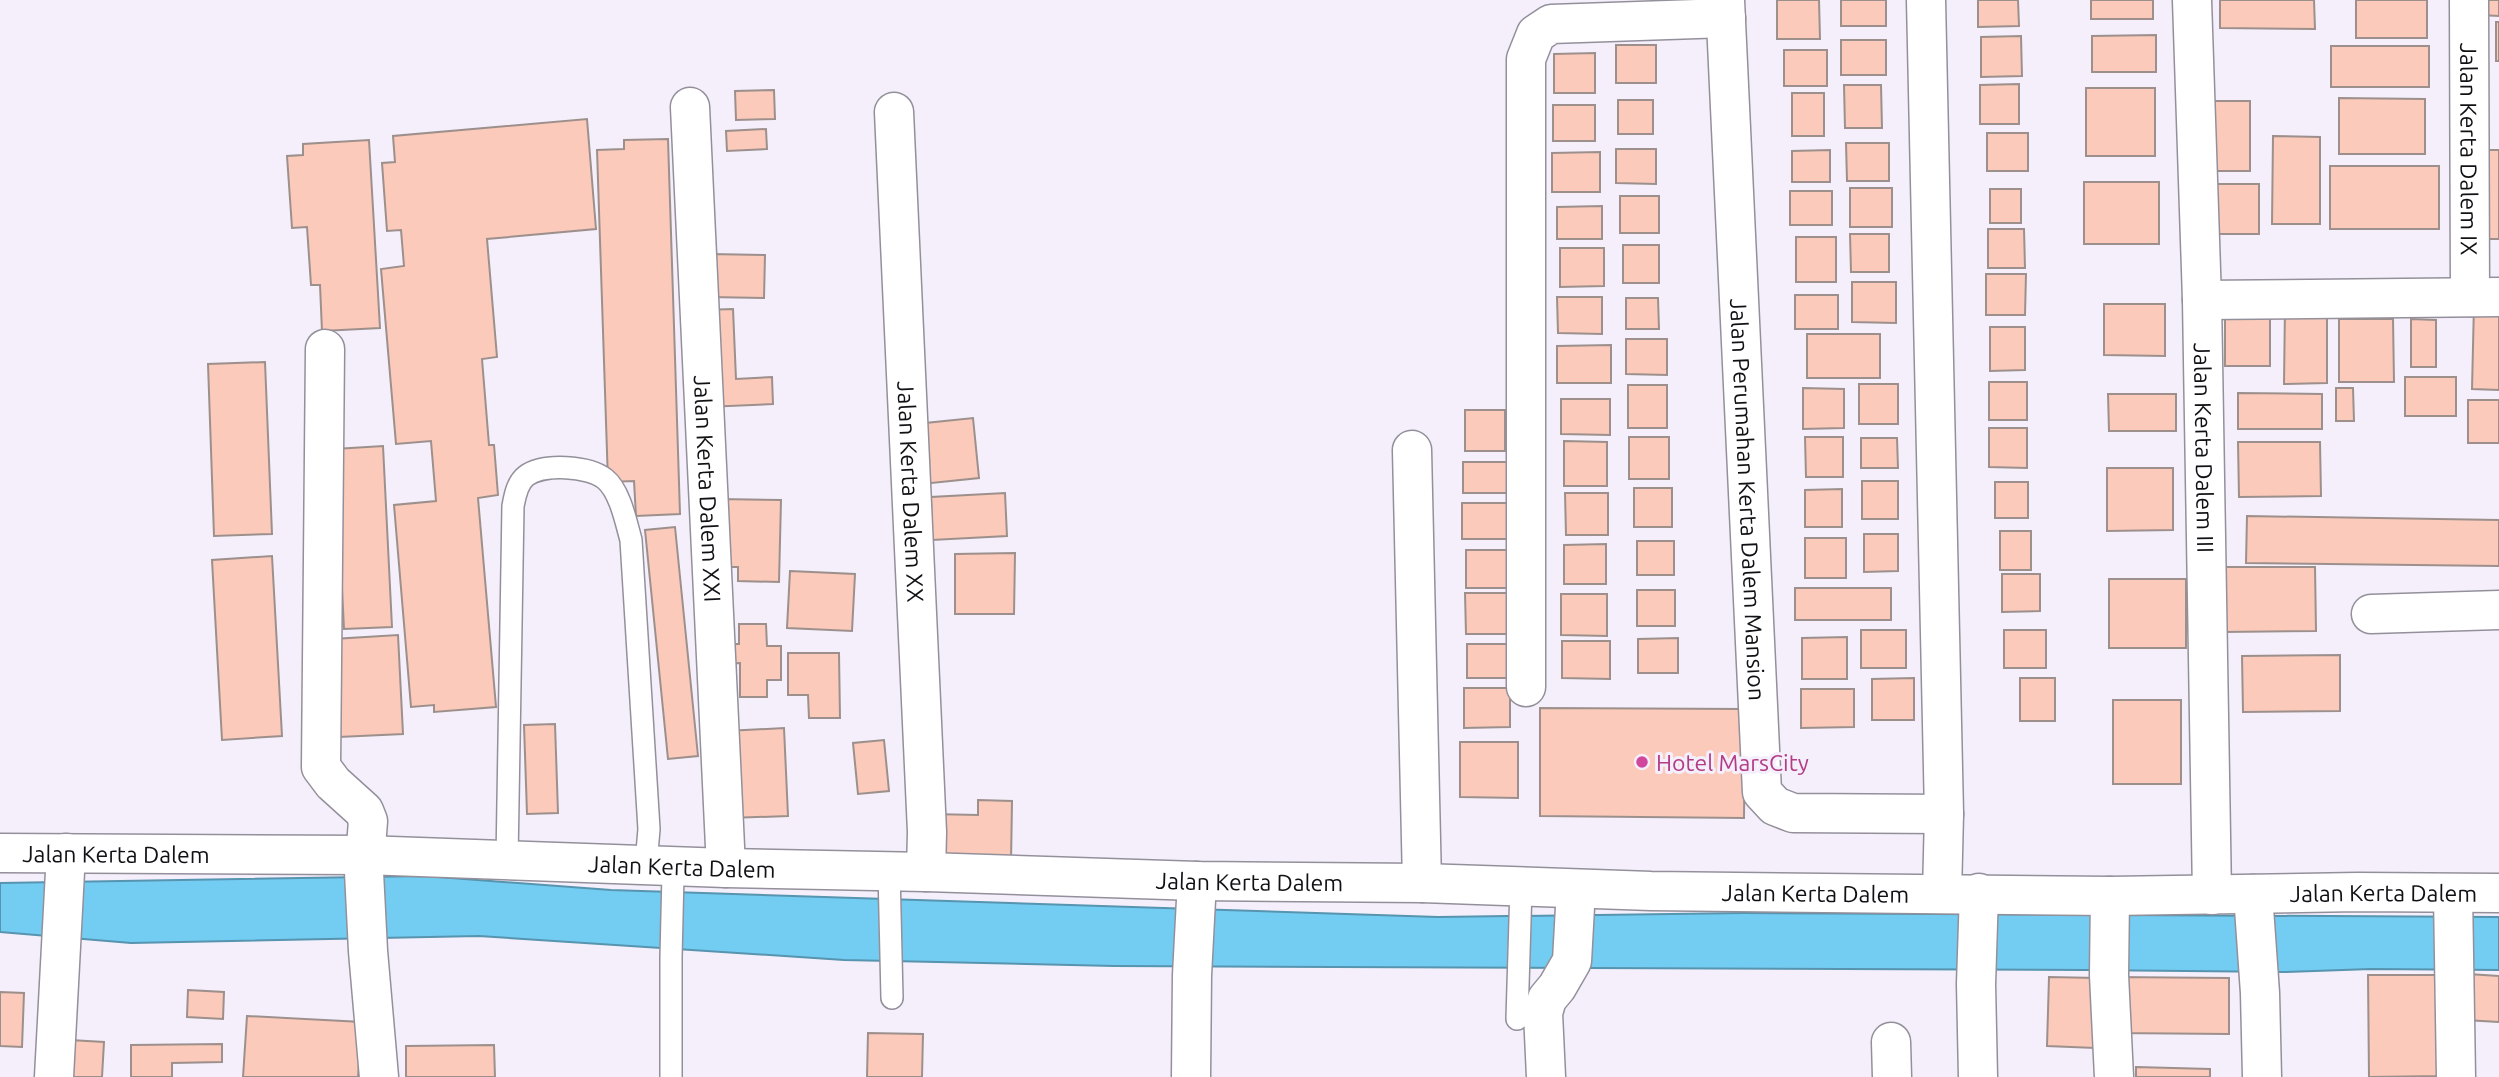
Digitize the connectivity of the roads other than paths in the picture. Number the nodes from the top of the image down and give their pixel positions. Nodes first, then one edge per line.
1 (1926, 0) edge
2 (2193, 0) edge
3 (2469, 0) edge
4 (1725, 9) edge
5 (690, 107) dead end
6 (894, 112) dead end
7 (2484, 297) edge
8 (2202, 300) junction
9 (325, 349) dead end
10 (1412, 450) dead end
11 (2499, 610) edge
12 (2371, 614) dead end
13 (1526, 687) dead end
14 (1944, 814) junction
15 (0, 853) edge
16 (507, 860) junction
17 (66, 861) junction
18 (364, 864) junction
19 (726, 868) junction
20 (664, 874) junction
21 (901, 880) junction
22 (1422, 883) junction
23 (1197, 891) junction
24 (2499, 893) edge
25 (2212, 895) junction
26 (1576, 897) junction
27 (1966, 897) junction
28 (1520, 898) junction
29 (2253, 901) junction
30 (2453, 901) junction
31 (2110, 903) junction
32 (892, 998) dead end
33 (1517, 1019) dead end
34 (54, 1077) edge
35 (379, 1077) edge
36 (671, 1077) edge
37 (1191, 1077) edge
38 (1546, 1077) edge
39 (1978, 1077) edge
40 (2114, 1077) edge
41 (2262, 1077) edge
42 (2456, 1077) edge

1 - 14 street
2 - 8 street, Jalan Kerta Dalem III
3 - 7 street, Jalan Kerta Dalem IX
4 - 13 street, Jalan Perumahan Kerta Dalem Mansion
4 - 14 street, Jalan Perumahan Kerta Dalem Mansion
5 - 19 street, Jalan Kerta Dalem XXI
6 - 21 street, Jalan Kerta Dalem XX
7 - 8 street
8 - 25 street, Jalan Kerta Dalem III
9 - 18 street
10 - 22 street
11 - 12 street
14 - 27 street
15 - 17 street, Jalan Kerta Dalem
16 - 18 street, Jalan Kerta Dalem
16 - 20 street, Jalan Kerta Dalem
16 - 20 lane
17 - 18 street, Jalan Kerta Dalem
17 - 34 street
18 - 35 street
19 - 20 street, Jalan Kerta Dalem
19 - 21 street, Jalan Kerta Dalem
20 - 36 lane
21 - 23 street, Jalan Kerta Dalem
21 - 32 lane
22 - 23 street, Jalan Kerta Dalem
22 - 28 street, Jalan Kerta Dalem
23 - 37 street
24 - 30 street, Jalan Kerta Dalem
25 - 29 street, Jalan Kerta Dalem
25 - 31 street, Jalan Kerta Dalem
26 - 27 street, Jalan Kerta Dalem
26 - 28 street, Jalan Kerta Dalem
26 - 38 street
27 - 31 street, Jalan Kerta Dalem
27 - 39 street
28 - 33 lane
29 - 30 street, Jalan Kerta Dalem
29 - 41 street
30 - 42 street
31 - 40 street

